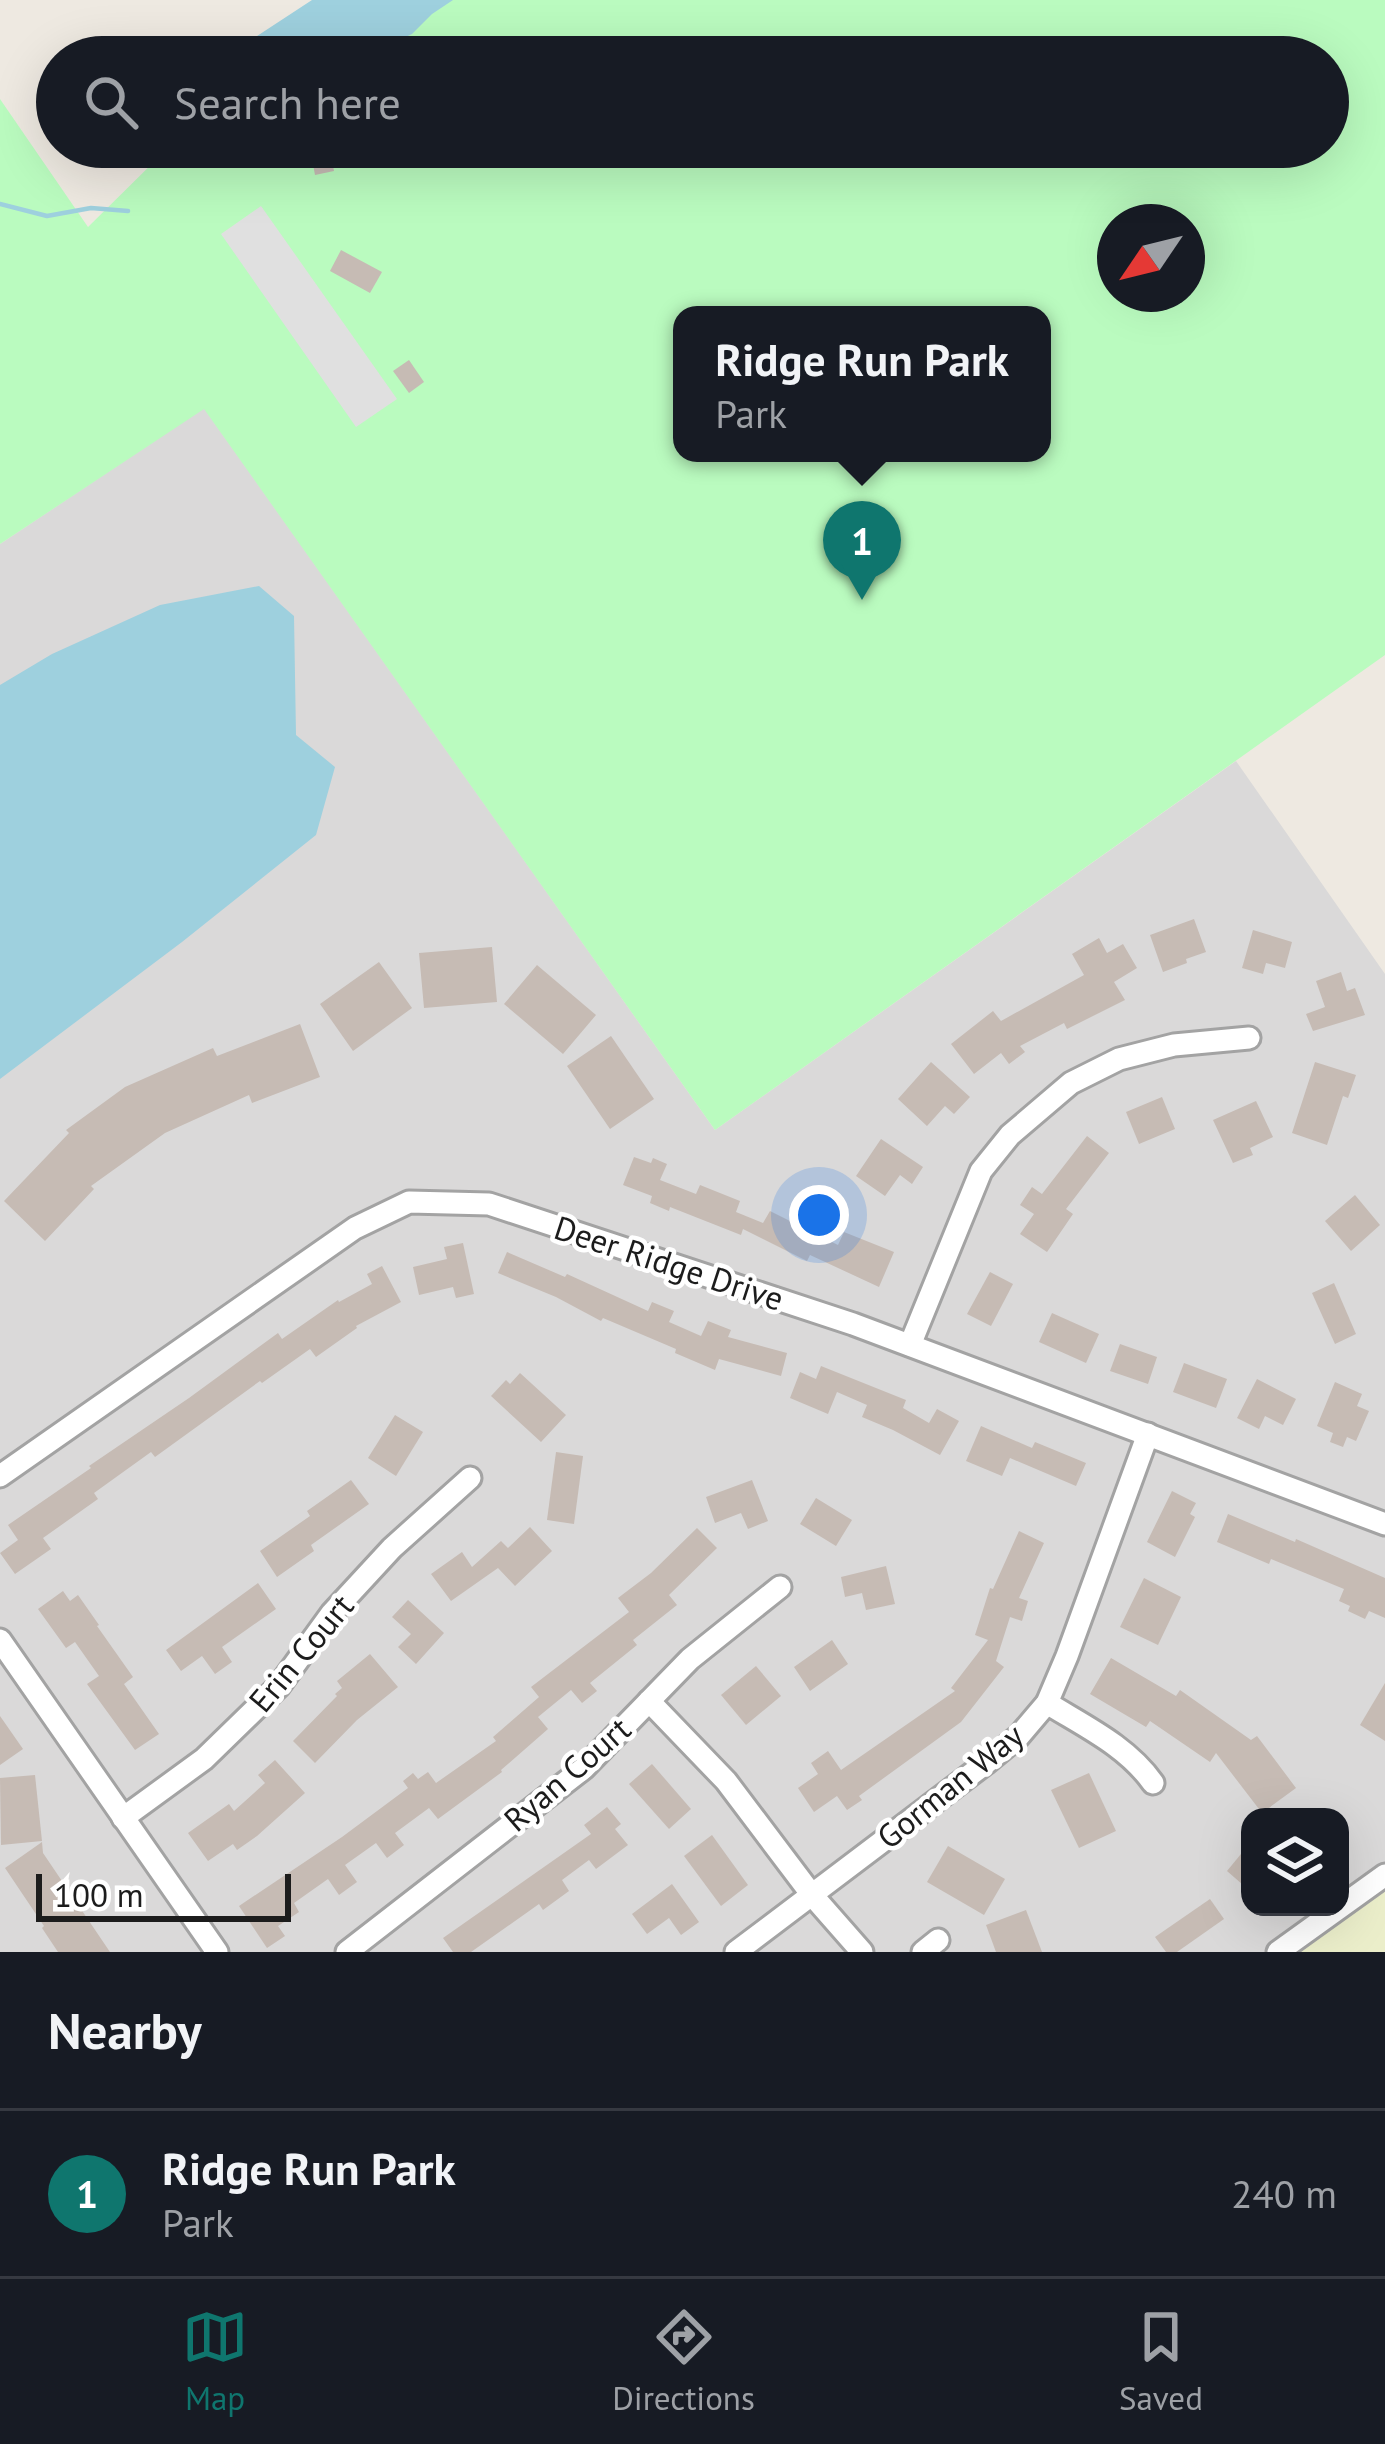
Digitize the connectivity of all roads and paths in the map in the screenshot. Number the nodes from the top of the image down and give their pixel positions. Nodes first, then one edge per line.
1 (1249, 1038) dead end
2 (910, 1345) junction
3 (1148, 1434) junction
4 (0, 1476) edge
5 (470, 1478) dead end
6 (1385, 1524) edge
7 (780, 1587) dead end
8 (0, 1640) edge
9 (649, 1700) junction
10 (1047, 1702) junction
11 (1153, 1783) dead end
12 (123, 1818) junction
13 (1385, 1875) edge
14 (812, 1894) junction
15 (217, 1952) edge
16 (347, 1952) edge
17 (736, 1952) edge
18 (862, 1952) edge
19 (1278, 1952) edge

1 - 2 street
2 - 3 street, Deer Ridge Drive
2 - 4 street, Deer Ridge Drive
3 - 6 street, Deer Ridge Drive
3 - 10 street, Gorman Way
5 - 12 street, Erin Court
7 - 9 street, Ryan Court
8 - 12 street
9 - 14 street
9 - 16 street, Ryan Court
10 - 11 street
10 - 14 street, Gorman Way
12 - 15 street
13 - 19 street
14 - 17 street, Gorman Way
14 - 18 street

